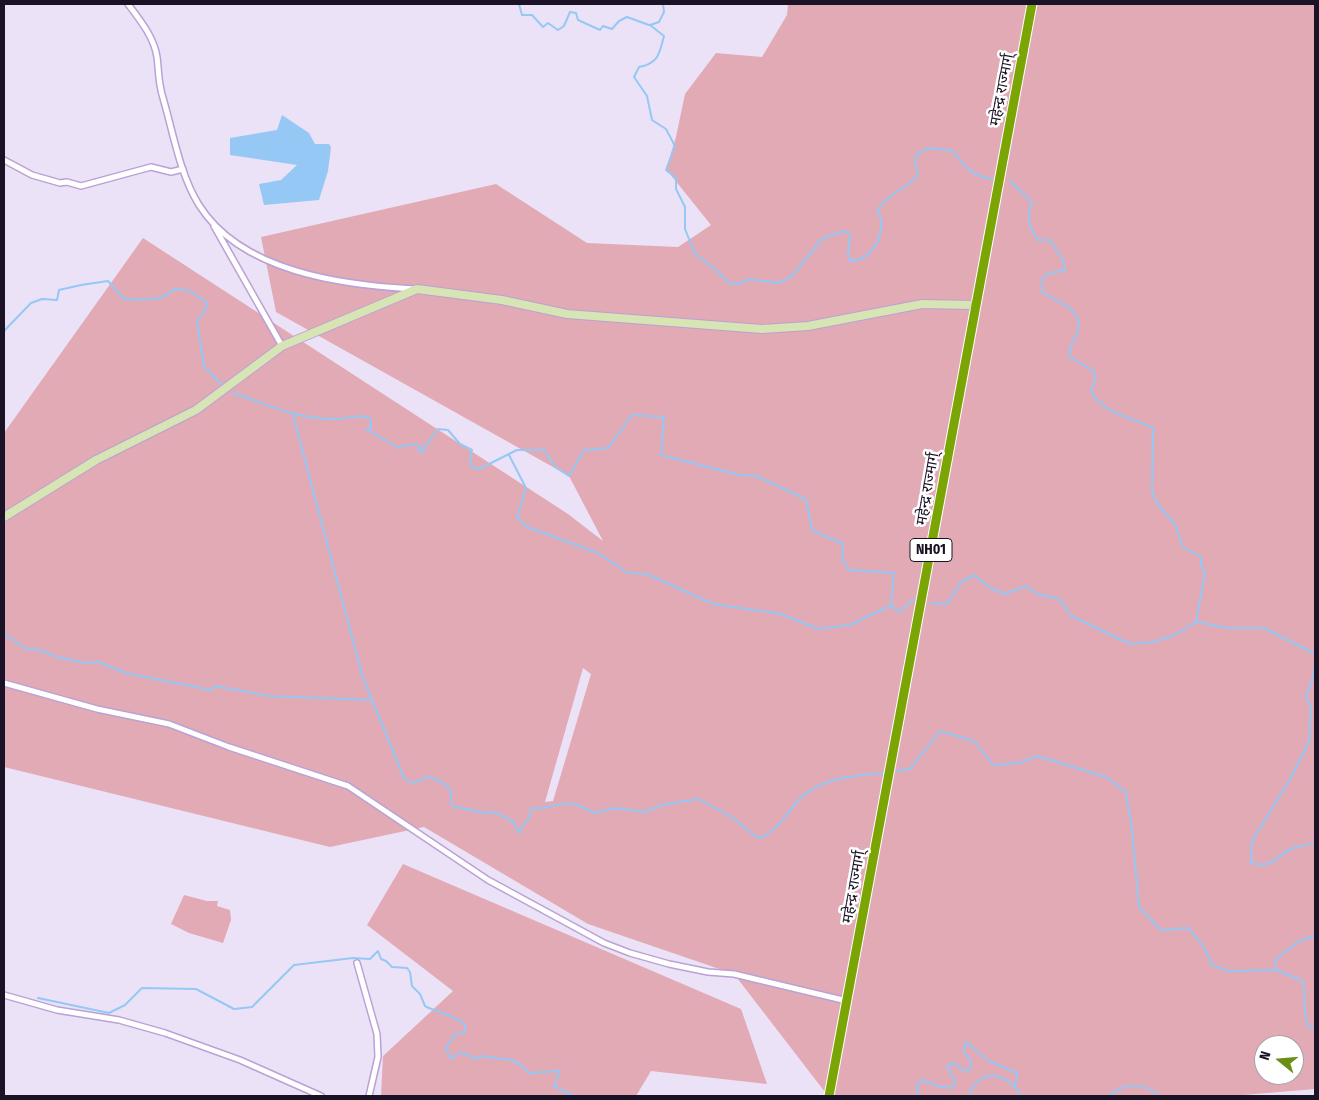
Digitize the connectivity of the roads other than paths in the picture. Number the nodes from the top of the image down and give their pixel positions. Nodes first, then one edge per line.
1 (128, 4) edge
2 (1032, 4) edge
3 (4, 160) edge
4 (183, 169) junction
5 (213, 224) junction
6 (417, 289) junction
7 (976, 305) junction
8 (282, 346) junction
9 (4, 517) edge
10 (4, 683) edge
11 (357, 963) dead end
12 (4, 995) edge
13 (847, 1001) junction
14 (321, 1096) edge
15 (369, 1096) edge
16 (829, 1096) edge

1 - 4 street
2 - 7 highway, महेन्द्र राज्मार्ग् / NH01
3 - 4 street
4 - 5 street
5 - 6 street
5 - 8 street
6 - 7 street
6 - 8 street
7 - 13 highway, महेन्द्र राज्मार्ग् / NH01
8 - 9 street
10 - 13 street
11 - 15 street
12 - 14 street
13 - 16 highway, महेन्द्र राज्मार्ग् / NH01

